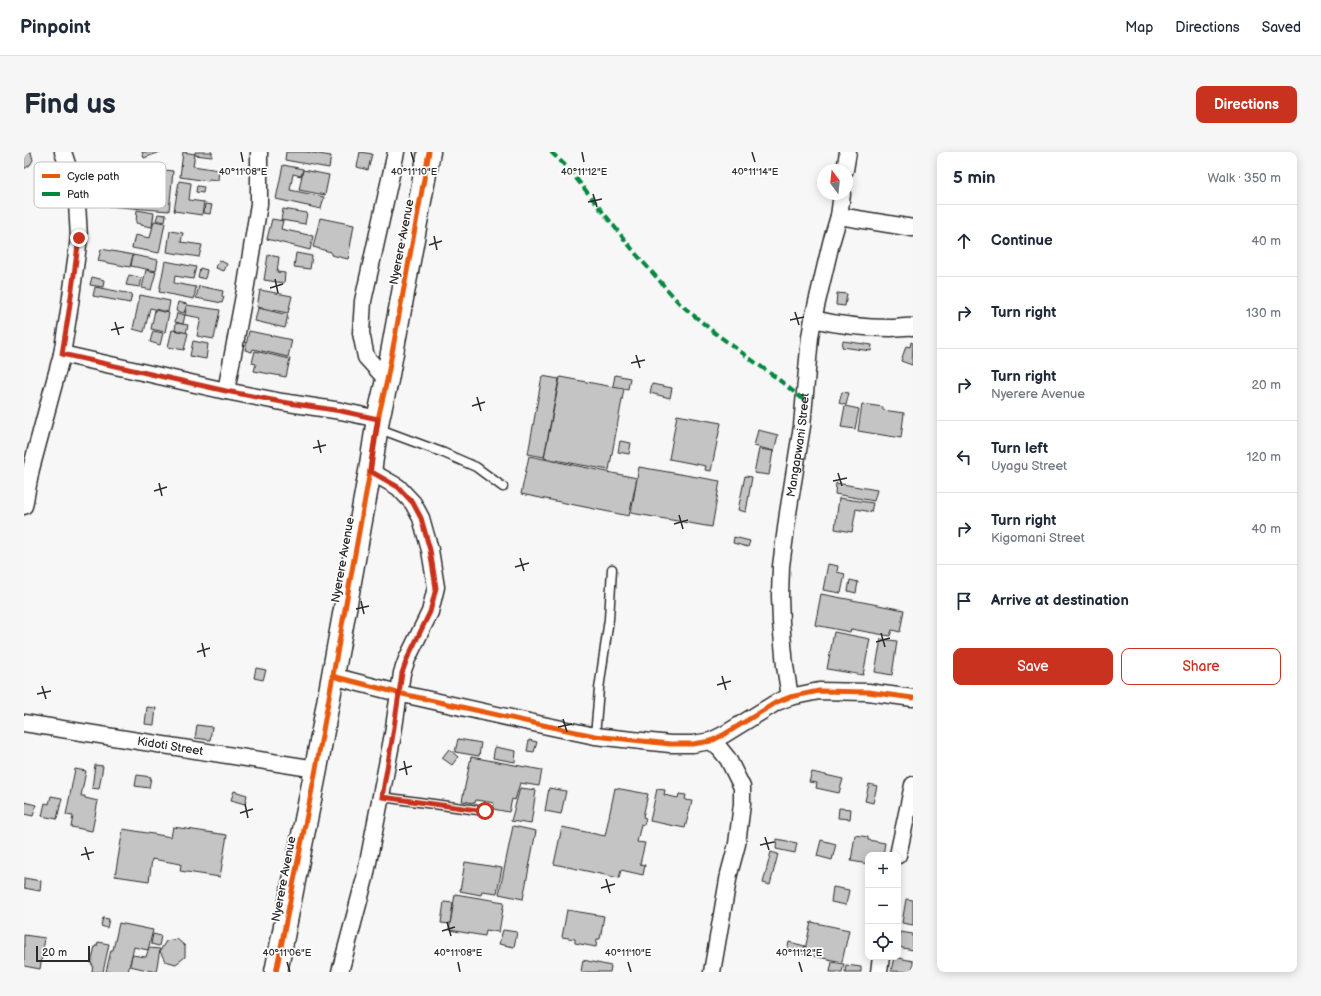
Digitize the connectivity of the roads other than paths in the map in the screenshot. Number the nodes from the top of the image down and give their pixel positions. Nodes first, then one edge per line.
1 (63, 152) edge
2 (259, 152) edge
3 (396, 152) edge
4 (429, 152) edge
5 (848, 152) edge
6 (66, 162) edge
7 (846, 164) edge
8 (841, 200) edge
9 (77, 208) edge
10 (839, 216) junction
11 (913, 228) edge
12 (813, 319) junction
13 (913, 327) edge
14 (62, 354) junction
15 (387, 380) junction
16 (226, 391) junction
17 (377, 424) junction
18 (370, 471) junction
19 (503, 487) dead end
20 (25, 501) edge
21 (612, 569) dead end
22 (332, 676) junction
23 (398, 693) junction
24 (790, 697) junction
25 (913, 698) edge
26 (24, 723) edge
27 (595, 736) junction
28 (711, 741) junction
29 (316, 769) junction
30 (913, 785) edge
31 (382, 797) junction
32 (485, 811) dead end
33 (899, 852) edge
34 (881, 960) edge
35 (276, 972) edge
36 (340, 972) edge
37 (712, 972) edge
38 (879, 972) edge

1 - 6 street
2 - 16 street
3 - 15 street
4 - 15 street, Nyerere Avenue
5 - 7 street
8 - 10 street, Mangapwani Street
9 - 14 street
10 - 11 street
10 - 12 street, Mangapwani Street
12 - 13 street
12 - 24 street, Mangapwani Street
14 - 16 street
14 - 20 street
15 - 17 street, Nyerere Avenue
16 - 17 street
17 - 18 street, Nyerere Avenue
17 - 19 lane
18 - 22 street, Nyerere Avenue
18 - 23 street
21 - 27 lane
22 - 23 street
22 - 29 street, Nyerere Avenue
23 - 27 street
23 - 31 street
24 - 25 street
24 - 28 street
26 - 29 street, Kidoti Street
27 - 28 street
28 - 37 street
29 - 35 street, Nyerere Avenue
30 - 33 street
31 - 32 lane
31 - 36 street
34 - 38 street

